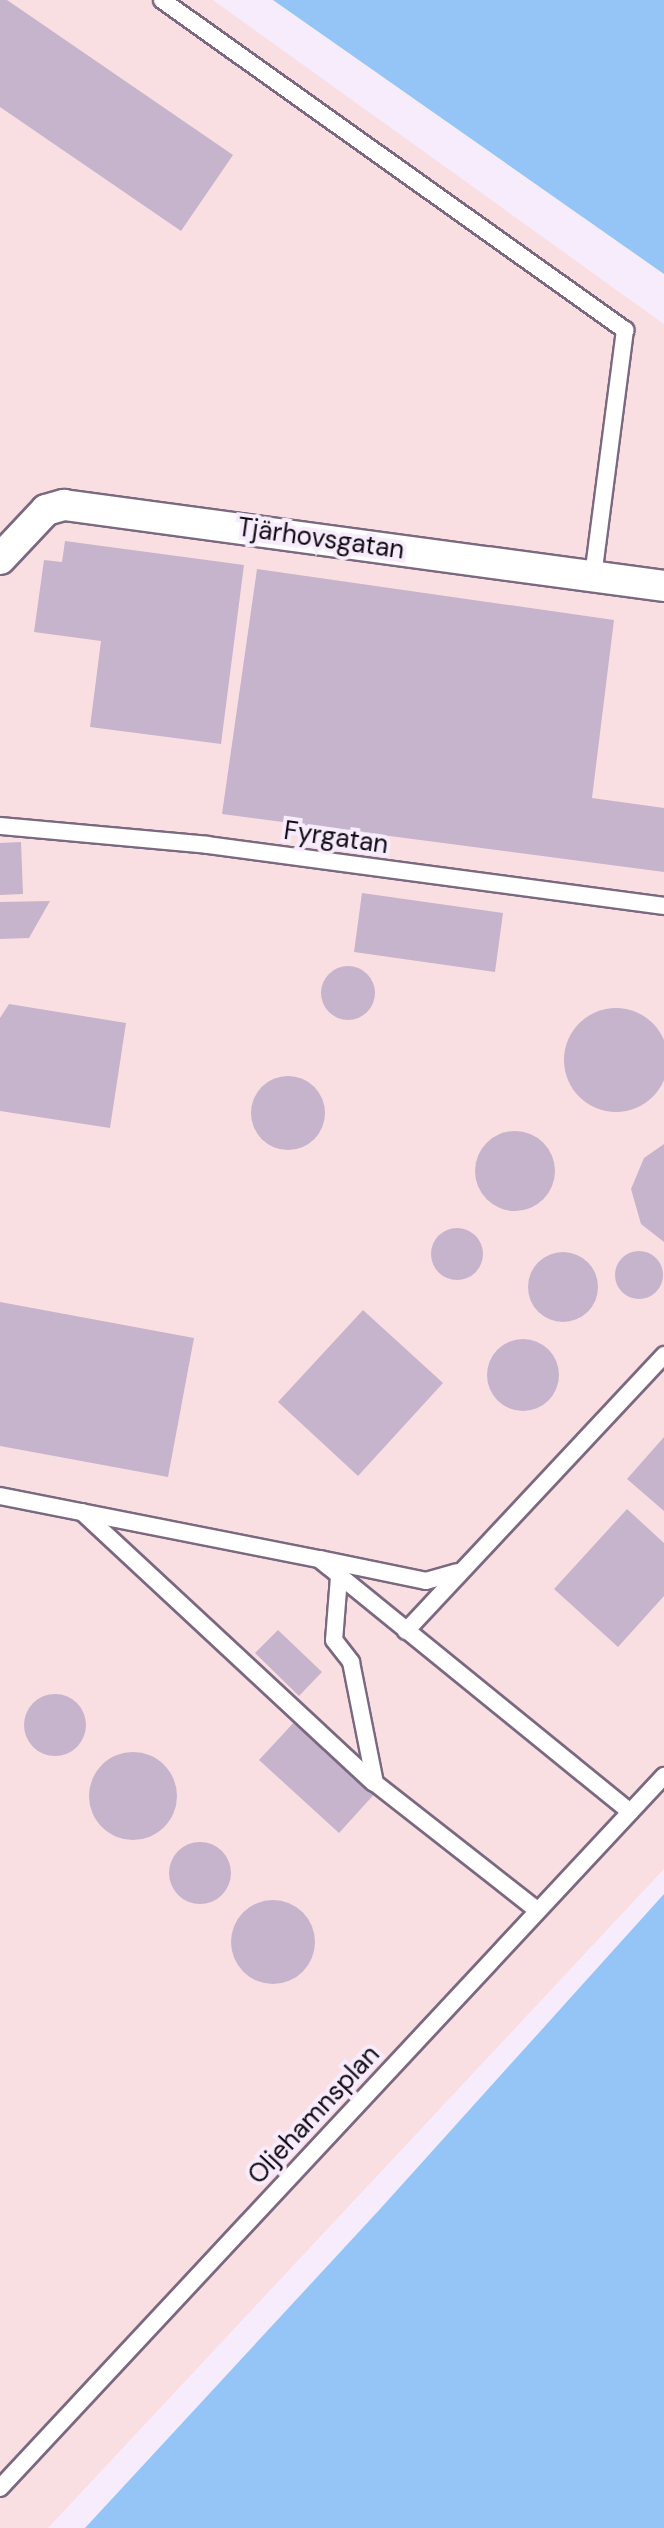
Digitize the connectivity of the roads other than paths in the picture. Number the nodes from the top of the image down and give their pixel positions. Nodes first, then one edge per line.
1 (162, 0) edge
2 (0, 559) edge
3 (593, 576) junction
4 (664, 586) edge
5 (0, 826) edge
6 (664, 906) edge
7 (664, 1355) edge
8 (0, 1496) edge
9 (82, 1512) junction
10 (319, 1559) junction
11 (462, 1568) junction
12 (339, 1577) junction
13 (406, 1631) junction
14 (664, 1776) edge
15 (375, 1783) junction
16 (630, 1812) junction
17 (537, 1910) junction
18 (0, 2488) edge

1 - 3 lane
2 - 3 street, Tjärhovsgatan
3 - 4 street, Tjärhovsgatan
5 - 6 lane, Fyrgatan
7 - 11 lane
8 - 9 lane
9 - 10 lane
9 - 15 lane
10 - 11 lane
10 - 12 lane
11 - 13 lane
12 - 13 lane
12 - 15 lane
13 - 16 lane
14 - 16 lane, Oljehamnsplan
15 - 17 lane
16 - 17 lane, Oljehamnsplan
17 - 18 lane, Oljehamnsplan

